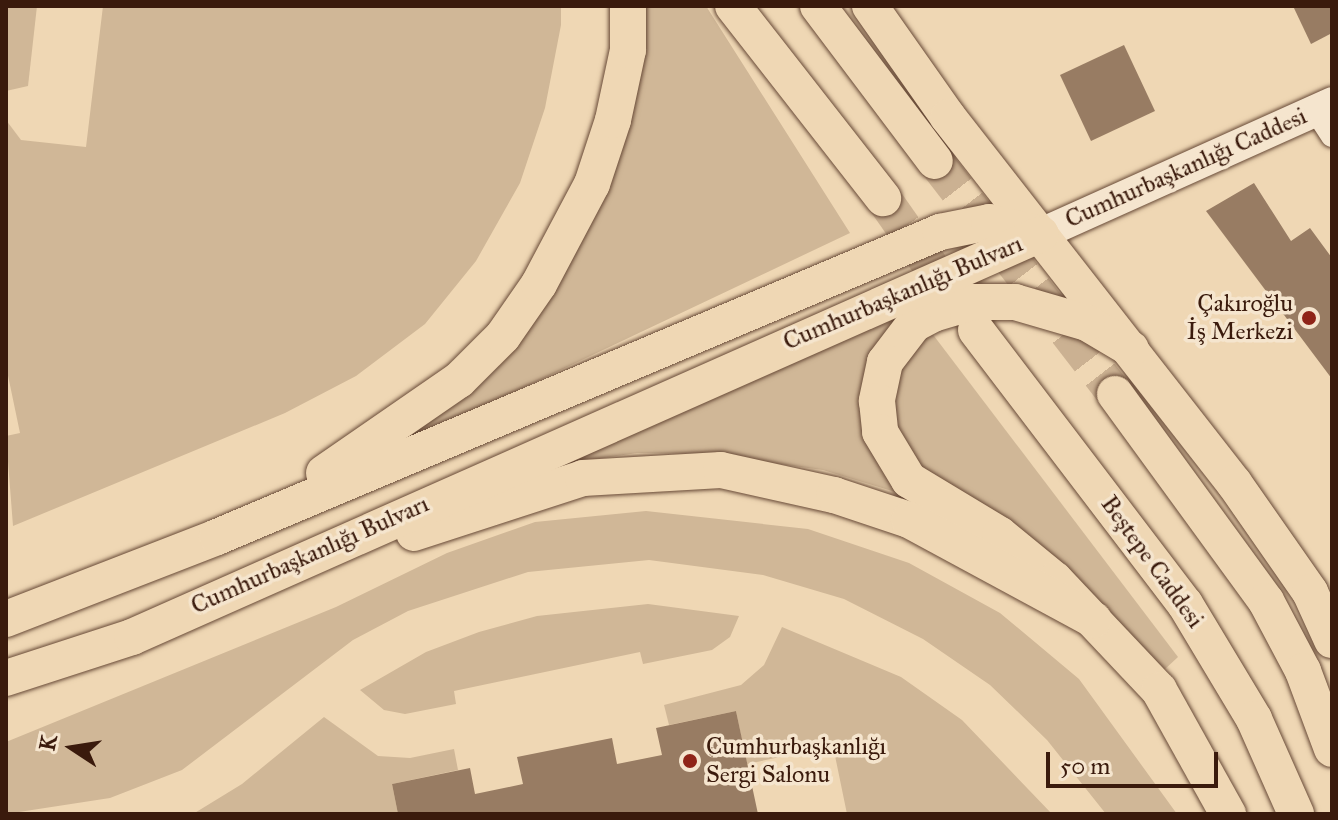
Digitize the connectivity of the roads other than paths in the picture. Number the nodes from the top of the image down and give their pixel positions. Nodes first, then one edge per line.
1 (628, 6) edge
2 (733, 6) edge
3 (818, 6) edge
4 (870, 6) edge
5 (1326, 116) edge
6 (935, 161) tunnel mouth
7 (883, 198) tunnel mouth
8 (1041, 234) junction
9 (976, 330) tunnel mouth
10 (1131, 349) junction
11 (1115, 394) tunnel mouth
12 (217, 537) junction
13 (1321, 588) edge
14 (6, 619) edge
15 (1094, 620) junction
16 (132, 637) junction
17 (1332, 640) edge
18 (6, 678) edge
19 (1332, 749) edge
20 (1228, 814) edge
21 (1296, 814) edge

1 - 12 main road
2 - 7 main road
3 - 6 main road
4 - 8 main road
5 - 8 main road, Cumhurbaşkanlığı Caddesi
8 - 10 main road
8 - 12 main road, Cumhurbaşkanlığı Bulvarı
8 - 16 main road, Cumhurbaşkanlığı Bulvarı
9 - 21 main road, Beştepe Caddesi
10 - 13 main road
10 - 15 main road
11 - 19 main road
12 - 14 main road, Cumhurbaşkanlığı Bulvarı
13 - 17 main road
15 - 16 main road
15 - 20 main road
16 - 18 main road, Cumhurbaşkanlığı Bulvarı

